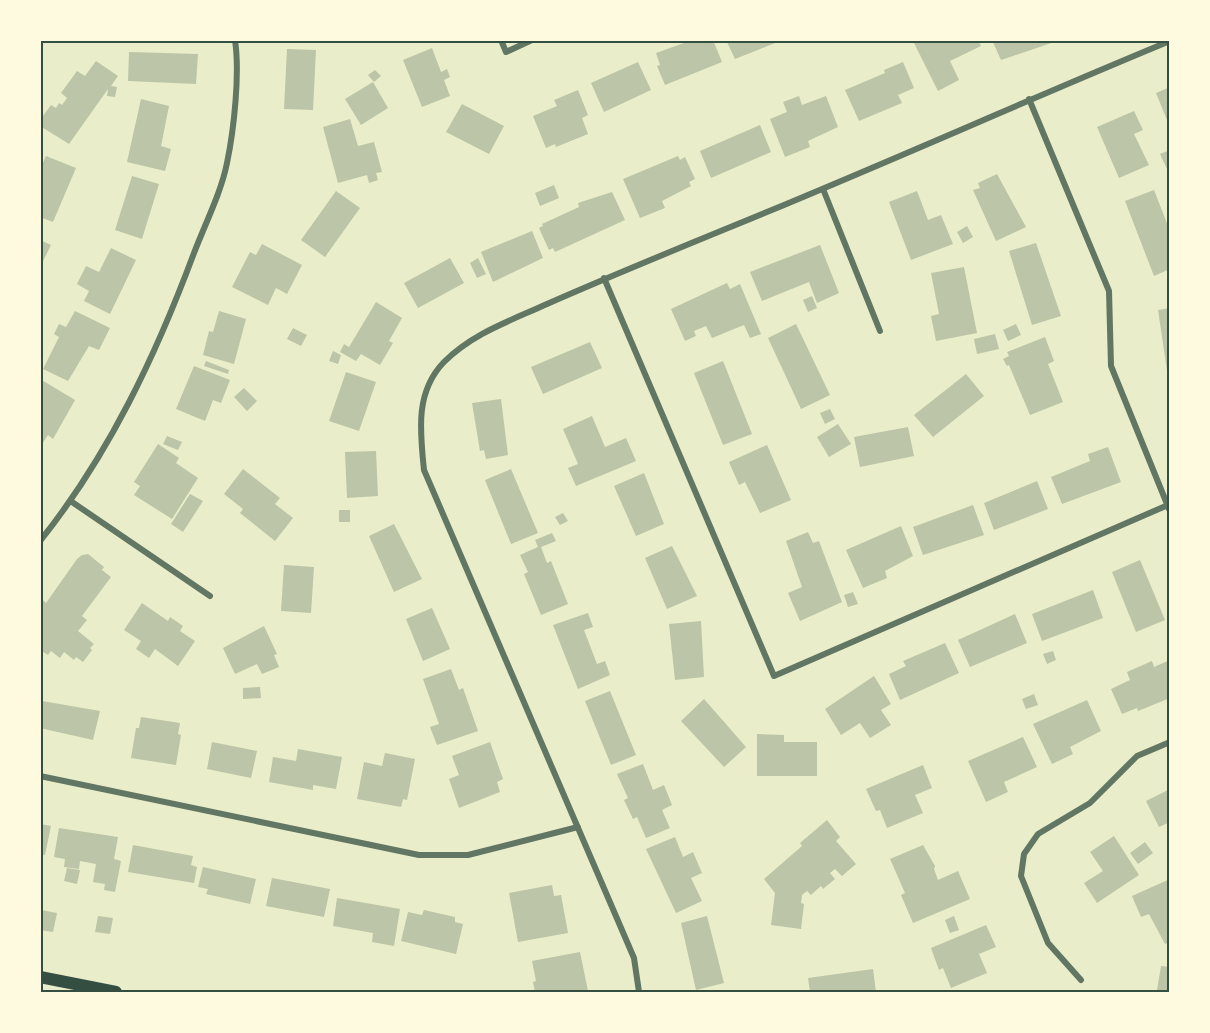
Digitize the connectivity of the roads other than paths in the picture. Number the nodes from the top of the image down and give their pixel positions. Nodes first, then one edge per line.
1 (235, 40) edge
2 (501, 40) edge
3 (532, 40) edge
4 (1170, 41) edge
5 (1029, 99) junction
6 (823, 189) junction
7 (604, 278) junction
8 (880, 331) dead end
9 (72, 502) junction
10 (1169, 507) edge
11 (40, 541) edge
12 (210, 596) dead end
13 (1170, 742) edge
14 (40, 776) edge
15 (578, 827) junction
16 (40, 977) edge
17 (1081, 980) dead end
18 (112, 992) edge
19 (639, 993) edge

1 - 9 street
2 - 3 street
4 - 5 street
5 - 6 street
5 - 10 street
6 - 7 street
6 - 8 street
7 - 10 street
7 - 15 street
9 - 11 street
9 - 12 street
13 - 17 street
14 - 15 street
15 - 19 street
16 - 18 main road

